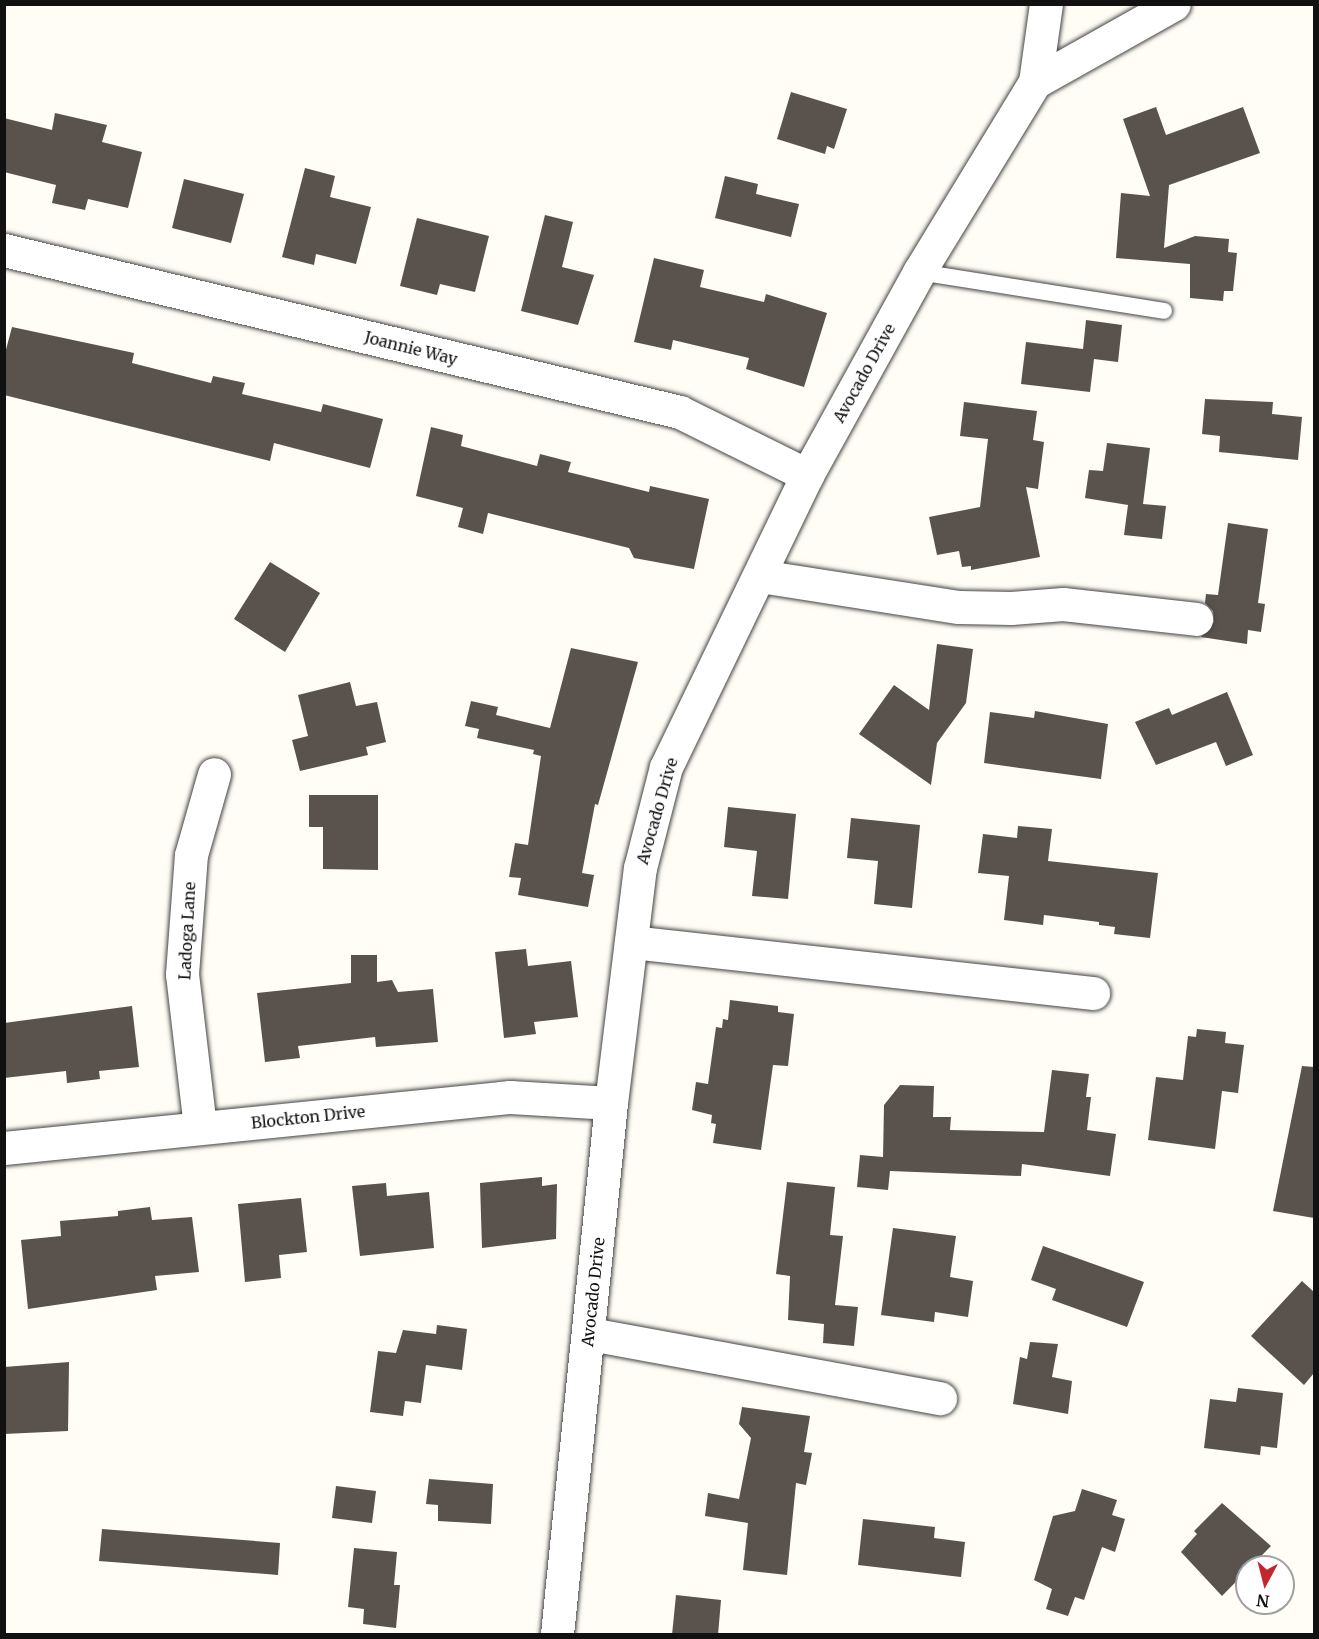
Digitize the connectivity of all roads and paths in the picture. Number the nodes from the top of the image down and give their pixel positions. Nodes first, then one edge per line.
1 (1046, 4) edge
2 (1174, 4) edge
3 (1035, 82) junction
4 (4, 250) edge
5 (920, 272) junction
6 (1164, 311) dead end
7 (807, 475) junction
8 (760, 576) junction
9 (1196, 619) dead end
10 (214, 774) dead end
11 (631, 942) junction
12 (1094, 993) dead end
13 (611, 1103) junction
14 (200, 1127) junction
15 (4, 1148) edge
16 (590, 1334) junction
17 (940, 1398) dead end
18 (557, 1635) edge

1 - 3 street, Avocado Drive
2 - 3 street
3 - 5 street, Avocado Drive
4 - 7 street, Joannie Way
5 - 6 lane
5 - 7 street, Avocado Drive
7 - 8 street, Avocado Drive
8 - 9 street
8 - 11 street, Avocado Drive
10 - 14 street, Ladoga Lane
11 - 12 street
11 - 13 street, Avocado Drive
13 - 14 street, Blockton Drive
13 - 16 street, Avocado Drive
14 - 15 street, Blockton Drive
16 - 17 street
16 - 18 street, Avocado Drive

